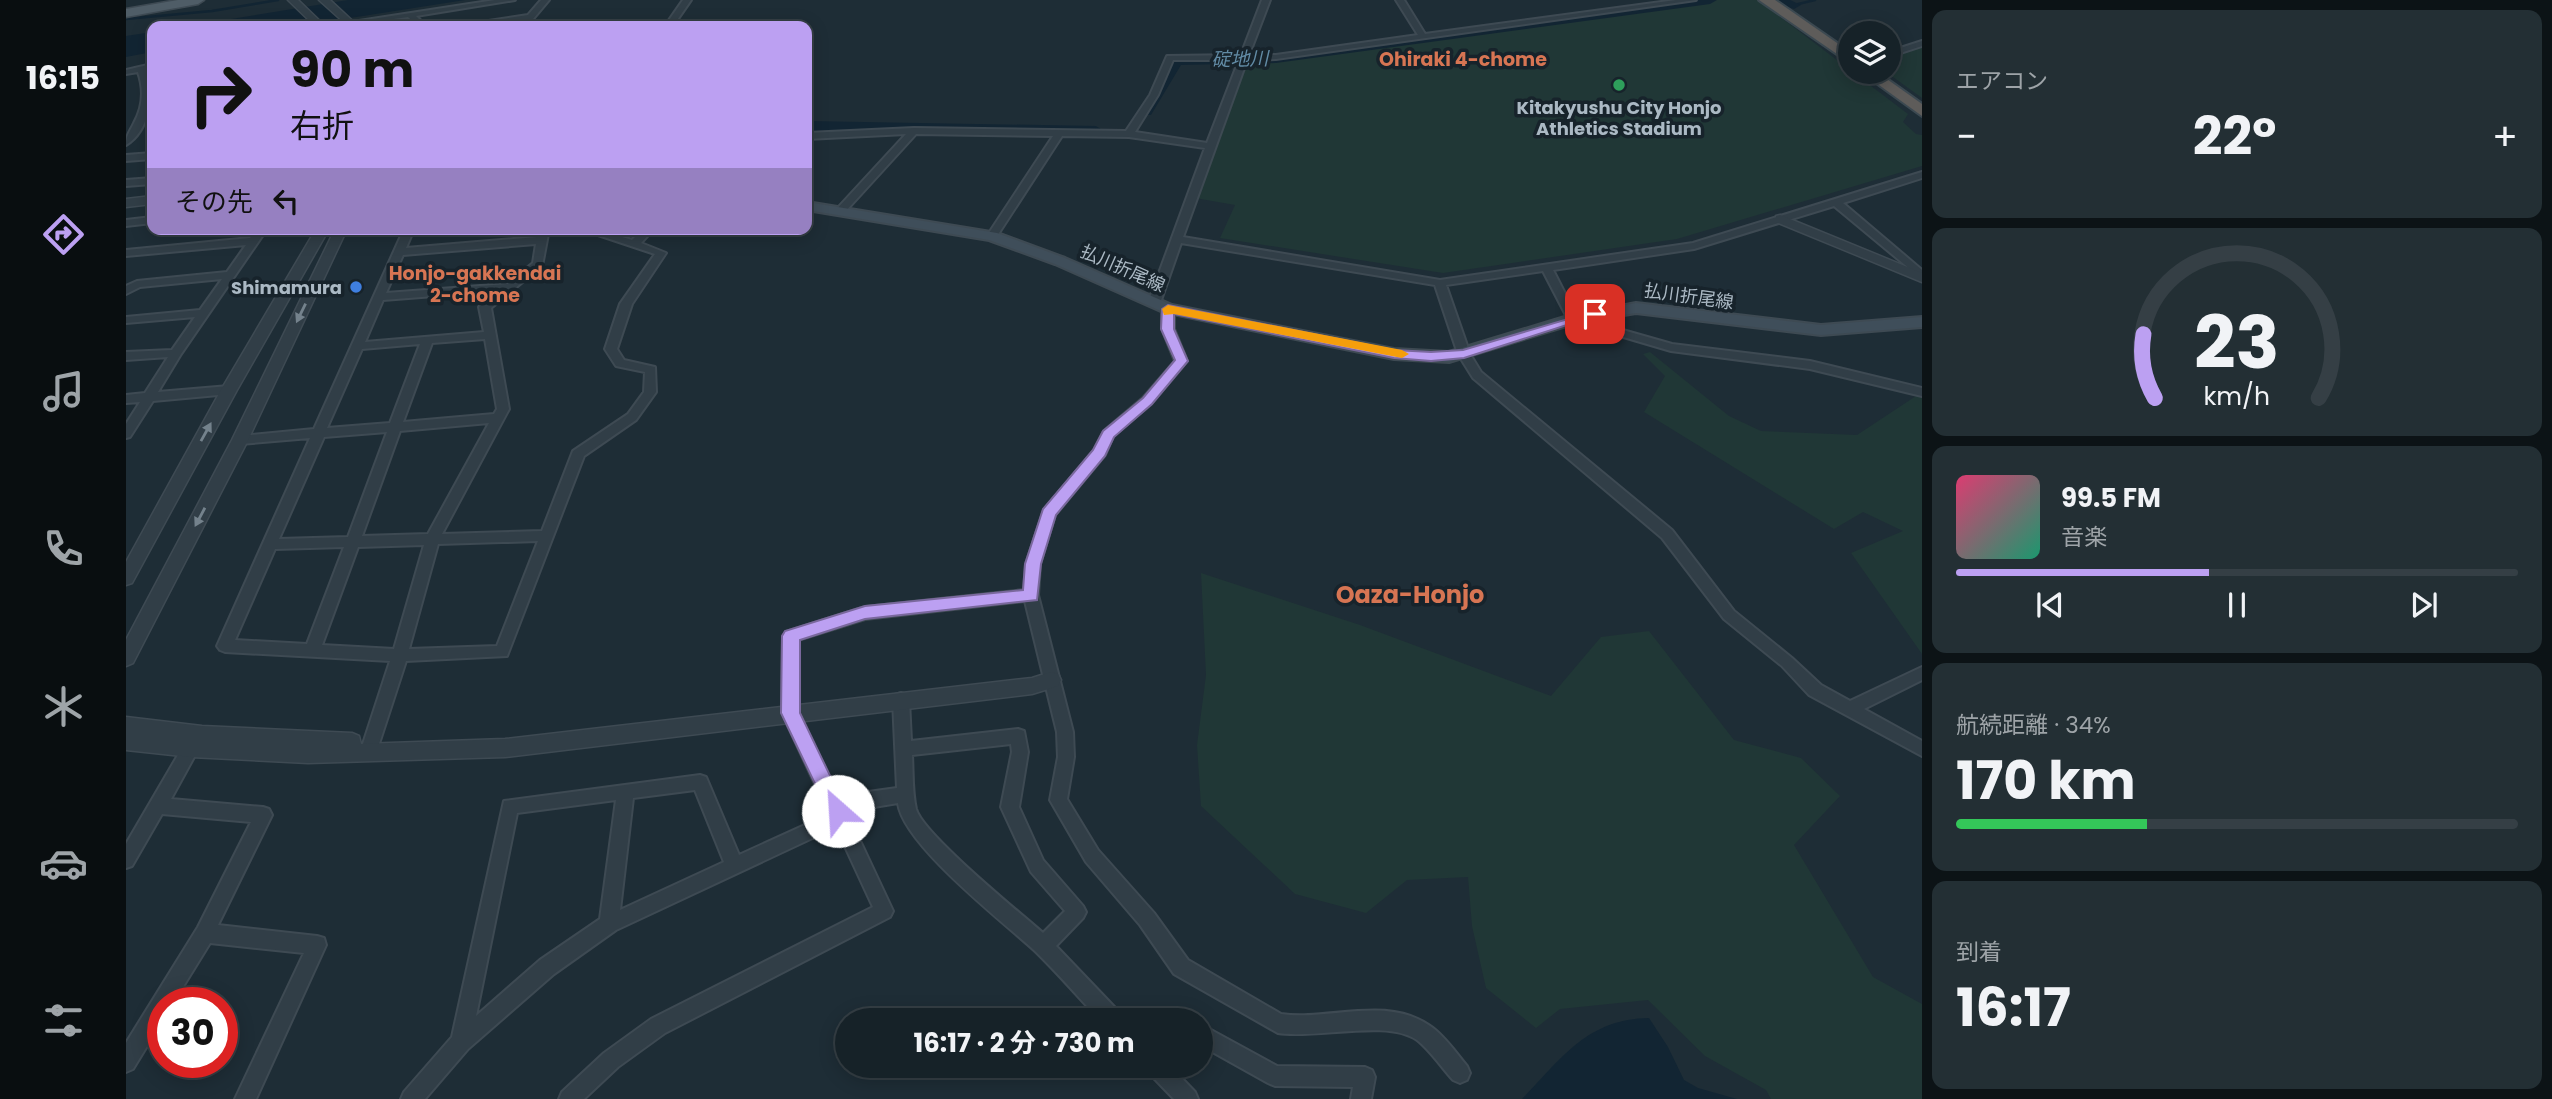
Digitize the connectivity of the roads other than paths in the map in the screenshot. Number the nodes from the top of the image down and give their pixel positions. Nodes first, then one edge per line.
1 (177, 0) edge
2 (198, 0) edge
3 (293, 0) edge
4 (324, 0) edge
5 (510, 0) edge
6 (545, 0) edge
7 (687, 0) edge
8 (1266, 0) edge
9 (1400, 0) edge
10 (1692, 0) edge
11 (1773, 2) edge
12 (126, 11) edge
13 (409, 14) junction
14 (531, 16) junction
15 (315, 21) edge
16 (348, 21) edge
17 (363, 21) edge
18 (417, 21) edge
19 (495, 21) edge
20 (526, 21) edge
21 (673, 21) edge
22 (1423, 37) junction
23 (1838, 43) edge
24 (1922, 43) edge
25 (1838, 50) edge
26 (1901, 50) edge
27 (1245, 59) junction
28 (147, 67) edge
29 (141, 68) junction
30 (126, 72) edge
31 (147, 80) edge
32 (1885, 84) edge
33 (1896, 84) edge
34 (1922, 103) edge
35 (1922, 111) edge
36 (147, 113) edge
37 (914, 131) junction
38 (1059, 133) junction
39 (1129, 134) junction
40 (812, 136) edge
41 (126, 142) edge
42 (1210, 146) junction
43 (147, 156) edge
44 (126, 158) edge
45 (1922, 175) edge
46 (147, 181) edge
47 (126, 183) edge
48 (147, 201) edge
49 (1836, 202) junction
50 (126, 203) edge
51 (812, 207) edge
52 (839, 212) junction
53 (1780, 219) junction
54 (147, 221) edge
55 (126, 223) edge
56 (259, 235) edge
57 (319, 235) edge
58 (338, 235) edge
59 (406, 235) edge
60 (543, 235) edge
61 (606, 235) edge
62 (643, 235) edge
63 (992, 236) junction
64 (1176, 239) junction
65 (256, 241) junction
66 (635, 243) junction
67 (399, 252) junction
68 (130, 253) edge
69 (126, 266) edge
70 (1548, 268) junction
71 (230, 275) junction
72 (1922, 277) edge
73 (1440, 283) junction
74 (508, 287) junction
75 (126, 291) edge
76 (379, 297) junction
77 (1161, 306) junction
78 (205, 313) junction
79 (1573, 319) junction
80 (126, 320) edge
81 (1922, 321) edge
82 (490, 335) junction
83 (427, 341) junction
84 (359, 346) junction
85 (176, 354) junction
86 (1464, 354) junction
87 (126, 356) edge
88 (229, 390) junction
89 (1922, 391) edge
90 (149, 398) junction
91 (126, 399) edge
92 (498, 418) junction
93 (396, 426) junction
94 (319, 432) junction
95 (126, 434) edge
96 (240, 440) junction
97 (545, 536) junction
98 (433, 538) junction
99 (353, 542) junction
100 (271, 544) junction
101 (126, 578) edge
102 (1031, 596) junction
103 (312, 652) junction
104 (400, 655) junction
105 (126, 658) edge
106 (1922, 673) edge
107 (1051, 680) junction
108 (901, 701) junction
109 (790, 708) junction
110 (1852, 708) junction
111 (126, 726) edge
112 (126, 741) edge
113 (191, 748) junction
114 (370, 748) junction
115 (904, 749) junction
116 (1922, 749) edge
117 (625, 792) junction
118 (906, 794) junction
119 (158, 806) junction
120 (839, 814) junction
121 (126, 860) edge
122 (735, 866) junction
123 (609, 924) junction
124 (205, 933) junction
125 (1043, 946) junction
126 (1102, 1008) edge
127 (1213, 1041) edge
128 (461, 1042) junction
129 (126, 1062) edge
130 (1460, 1073) dead end
131 (1168, 1078) edge
132 (245, 1099) edge
133 (411, 1099) edge
134 (569, 1099) edge
135 (1188, 1099) edge
136 (1361, 1099) edge

1 - 12 main road
2 - 12 main road
3 - 15 street
4 - 16 street
5 - 13 street
6 - 14 street
7 - 21 street
8 - 27 street
9 - 22 street
10 - 22 street
11 - 23 highway
11 - 25 highway
13 - 17 street
13 - 18 street
14 - 19 street
14 - 20 street
22 - 27 street
24 - 26 street
27 - 39 street
27 - 42 street
28 - 29 street
29 - 30 street
29 - 31 street
32 - 35 highway
33 - 34 highway
36 - 41 street
37 - 38 street
37 - 40 street
37 - 52 street
38 - 39 street
38 - 63 street
39 - 42 street
42 - 64 street
43 - 44 street
45 - 49 street
46 - 47 street
48 - 50 street
49 - 53 street
49 - 72 street
51 - 52 main road, 払川折尾線
52 - 63 main road, 払川折尾線
53 - 70 street
53 - 72 street
54 - 55 street
56 - 65 street
57 - 88 street
58 -> 96 street
59 - 67 street
60 - 67 street
60 - 74 street
61 - 66 street
62 - 66 street
63 - 77 main road, 払川折尾線
64 - 73 street
64 - 77 street
65 - 68 street
65 - 71 street
66 - 97 street
67 - 76 street
68 - 69 street
70 - 73 street
70 - 79 street
71 - 75 street
71 - 78 street
73 - 86 street
74 - 76 street
74 - 82 street
76 - 84 street
77 - 86 main road, 払川折尾線
77 - 102 street
78 - 80 street
78 - 85 street
79 - 81 main road, 払川折尾線
79 - 86 main road, 払川折尾線
79 - 89 street
82 - 83 street
82 - 92 street
83 - 84 street
83 - 93 street
84 - 94 street
85 - 87 street
85 - 90 street
86 - 110 street
88 - 90 street
101 -> 88 street
90 - 91 street
90 - 95 street
92 - 93 street
92 - 98 street
93 - 94 street
93 - 99 street
94 - 96 street
94 - 100 street
96 -> 105 street
97 - 98 street
97 - 104 street
98 - 99 street
98 - 104 street
99 - 100 street
99 - 103 street
100 - 103 street
102 - 107 street
102 - 109 street
103 - 104 street
104 - 114 street
106 - 110 street
107 - 108 street
107 - 109 street
107 - 130 street
108 - 109 street
108 - 115 street
109 - 114 street
109 - 120 street
110 - 116 street
111 - 114 street
112 - 113 street
113 - 114 street
113 - 119 street
115 - 118 street
115 - 125 street
117 - 122 street
117 - 123 street
117 - 128 street
118 - 120 street
118 - 125 street
119 - 121 street
119 - 124 street
120 - 122 street
120 - 134 street
122 - 123 street
123 - 128 street
124 - 129 street
124 - 132 street
125 - 126 street
127 - 136 street
128 - 133 street
131 - 135 street

